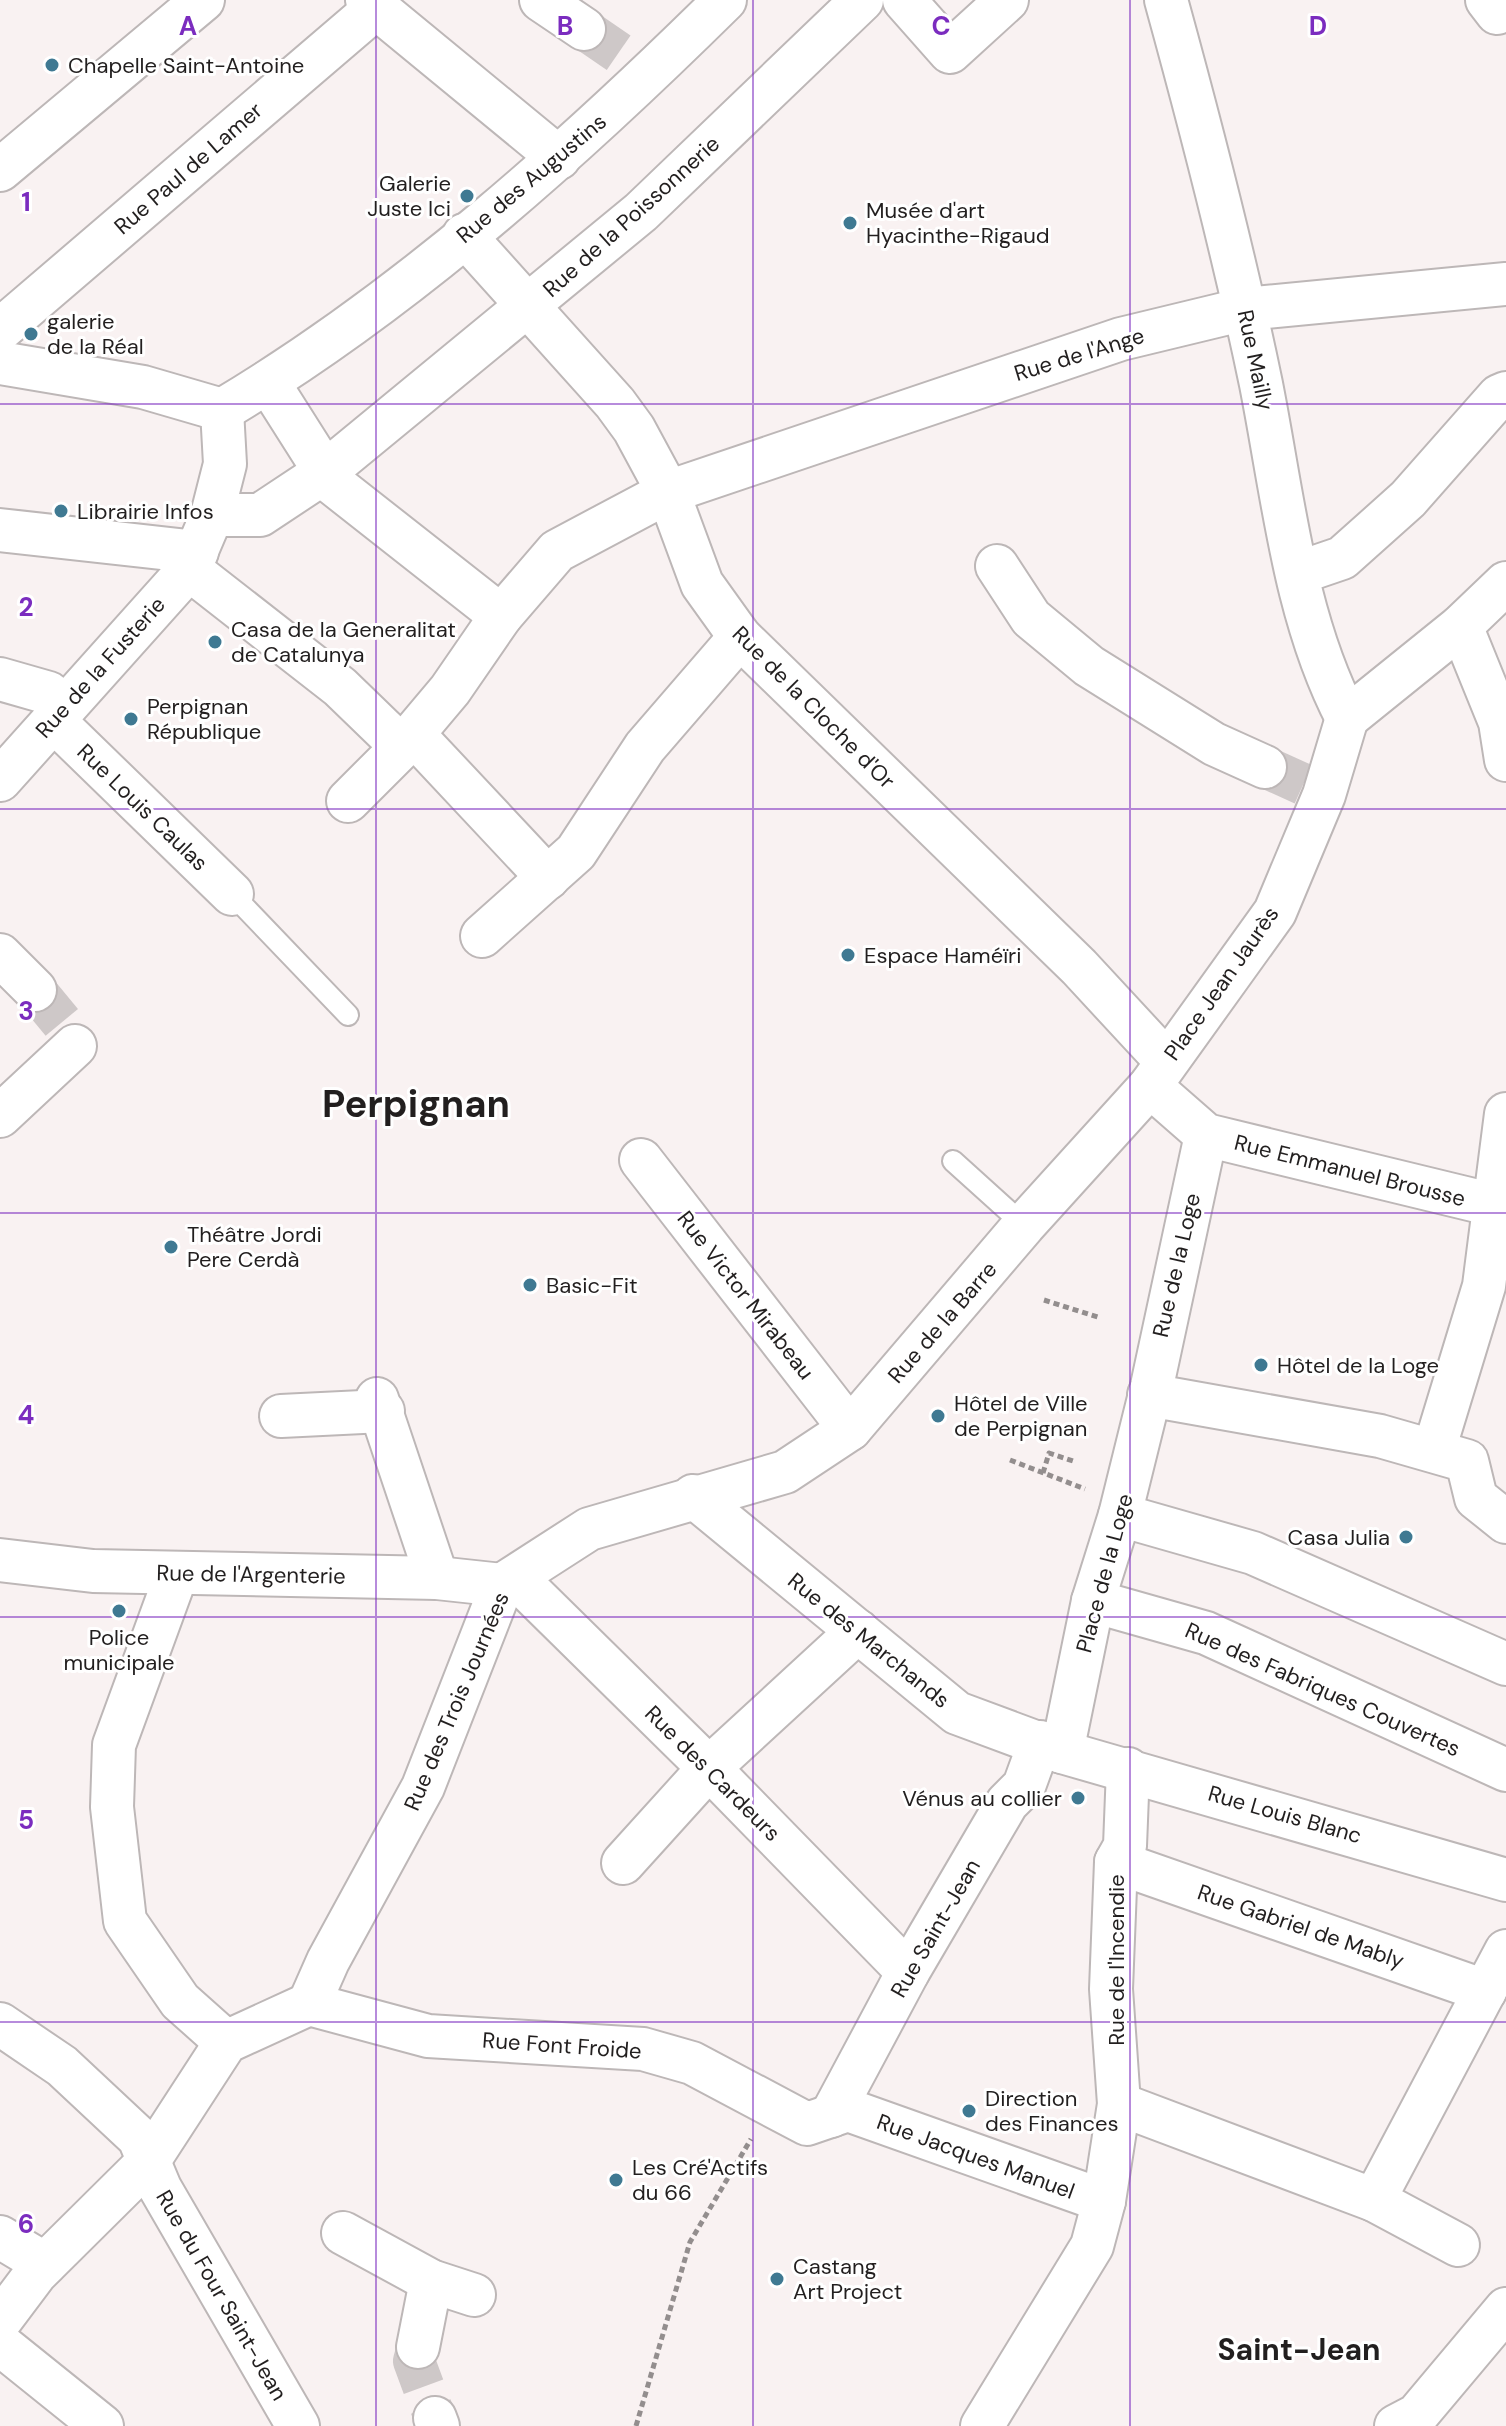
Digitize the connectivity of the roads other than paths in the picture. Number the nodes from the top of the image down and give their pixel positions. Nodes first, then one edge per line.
1 (203, 0) edge
2 (541, 0) edge
3 (725, 0) edge
4 (862, 0) edge
5 (904, 0) edge
6 (1007, 0) edge
7 (1166, 0) edge
8 (372, 3) edge
9 (584, 29) tunnel mouth
10 (559, 158) junction
11 (0, 170) edge
12 (464, 235) junction
13 (1506, 284) edge
14 (528, 307) junction
15 (1245, 309) junction
16 (0, 330) edge
17 (0, 363) edge
18 (268, 382) junction
19 (1506, 393) edge
20 (222, 410) junction
21 (325, 472) junction
22 (668, 492) junction
23 (0, 530) edge
24 (199, 546) junction
25 (997, 566) dead end
26 (1298, 573) junction
27 (1506, 583) edge
28 (501, 616) junction
29 (1461, 626) junction
30 (740, 637) junction
31 (0, 679) edge
32 (59, 714) junction
33 (1347, 718) junction
34 (407, 741) junction
35 (1506, 760) edge
36 (1265, 767) tunnel mouth
37 (0, 780) edge
38 (348, 801) dead end
39 (548, 878) junction
40 (232, 894) joint
41 (482, 936) dead end
42 (0, 955) edge
43 (35, 990) tunnel mouth
44 (348, 1015) dead end
45 (75, 1046) dead end
46 (1158, 1074) junction
47 (1506, 1114) edge
48 (0, 1116) edge
49 (1206, 1135) junction
50 (641, 1160) dead end
51 (953, 1161) dead end
52 (1494, 1205) junction
53 (1024, 1225) junction
54 (1149, 1395) junction
55 (281, 1416) dead end
56 (850, 1429) junction
57 (1434, 1450) junction
58 (693, 1496) junction
59 (1120, 1515) junction
60 (1506, 1522) edge
61 (0, 1560) edge
62 (177, 1573) junction
63 (437, 1578) junction
64 (509, 1581) junction
65 (1093, 1601) junction
66 (858, 1631) junction
67 (1506, 1664) edge
68 (1051, 1747) junction
69 (709, 1768) junction
70 (1128, 1769) junction
71 (1506, 1770) edge
72 (1116, 1862) junction
73 (623, 1863) dead end
74 (1506, 1880) edge
75 (1506, 1951) edge
76 (908, 1972) junction
77 (1485, 1991) junction
78 (309, 2004) junction
79 (0, 2024) edge
80 (226, 2042) junction
81 (1119, 2104) junction
82 (840, 2113) junction
83 (148, 2162) junction
84 (1374, 2200) junction
85 (1104, 2201) junction
86 (343, 2233) dead end
87 (0, 2237) edge
88 (1458, 2245) dead end
89 (45, 2264) junction
90 (431, 2281) junction
91 (474, 2295) dead end
92 (1506, 2309) edge
93 (0, 2321) edge
94 (0, 2344) edge
95 (418, 2347) tunnel mouth
96 (1422, 2422) edge
97 (293, 2424) edge
98 (102, 2426) edge
99 (982, 2426) edge

1 - 11 street
2 - 9 street
3 - 10 street, Rue des Augustins
4 - 14 street, Rue de la Poissonnerie
5 - 6 street
7 - 15 street, Rue Mailly
8 - 10 street
8 - 16 street, Rue Paul de Lamer
10 - 12 street, Rue des Augustins
12 - 14 street, Rue de la Cloche d'Or
12 - 18 street, Rue des Augustins
13 - 15 street, Rue de l'Ange
14 - 21 street, Rue de la Poissonnerie
14 - 22 street, Rue de la Cloche d'Or
15 - 22 street, Rue de l'Ange
15 - 26 street, Rue Mailly
17 - 20 street
18 - 20 street, Rue des Augustins
18 - 21 street
19 - 26 street
20 - 24 street
21 - 24 street, Rue de la Poissonnerie
21 - 28 street
22 - 28 street, Rue de l'Ange
22 - 30 street, Rue de la Cloche d'Or
23 - 24 street, Rue de la Poissonnerie
24 - 32 street, Rue de la Fusterie
24 - 34 street
25 - 36 street
26 - 33 street, Rue Mailly
27 - 29 street
28 - 34 street, Rue de l'Ange
29 - 33 street
29 - 35 street
30 - 39 street
30 - 46 street, Rue de la Cloche d'Or
31 - 32 street, Rue Louis Caulas
32 - 37 street, Rue de la Fusterie
32 - 40 street, Rue Louis Caulas
33 - 46 street, Place Jean Jaurès
34 - 38 street, Rue de l'Ange
34 - 39 street
39 - 41 street
40 - 44 lane
42 - 43 street
45 - 48 street
46 - 49 street
46 - 53 street, Rue de la Barre
47 - 52 street
49 - 52 street, Rue Emmanuel Brousse
49 - 54 street, Rue de la Loge
50 - 56 street, Rue Victor Mirabeau
51 - 53 lane
52 - 57 street
53 - 56 street, Rue de la Barre
54 - 57 street
54 - 59 street, Place de la Loge
55 - 63 street
56 - 58 street, Rue de la Barre
57 - 60 street
58 - 64 street, Rue des Trois Journées
58 - 66 street, Rue des Marchands
59 - 65 street, Place de la Loge
59 - 67 street
61 - 62 street, Rue de l'Argenterie
62 - 63 street, Rue de l'Argenterie
62 - 80 street
63 - 64 street, Rue de l'Argenterie
64 - 69 street, Rue des Cardeurs
64 - 78 street, Rue des Trois Journées
65 - 68 street, Place de la Loge
65 - 71 street, Rue des Fabriques Couvertes
66 - 68 street, Rue des Marchands
66 - 69 street
68 - 70 street, Rue Louis Blanc
68 - 76 street, Rue Saint-Jean
69 - 73 street
69 - 76 street, Rue des Cardeurs
70 - 72 street, Rue de l'Incendie
70 - 74 street, Rue Louis Blanc
72 - 77 street, Rue Gabriel de Mably
72 - 81 street, Rue de l'Incendie
75 - 77 street
76 - 82 street, Rue Saint-Jean
77 - 84 street
78 - 80 street
78 - 82 street, Rue Font Froide
79 - 83 street, Rue du Four Saint-Jean
80 - 83 street
81 - 84 street
81 - 85 street, Rue de l'Incendie
82 - 85 street, Rue Jacques Manuel
83 - 89 street
83 - 97 street, Rue du Four Saint-Jean
84 - 88 street
85 - 99 street, Rue de l'Incendie
86 - 90 street
87 - 89 street
89 - 93 street
90 - 91 street
90 - 95 street
92 - 96 street
94 - 98 street

